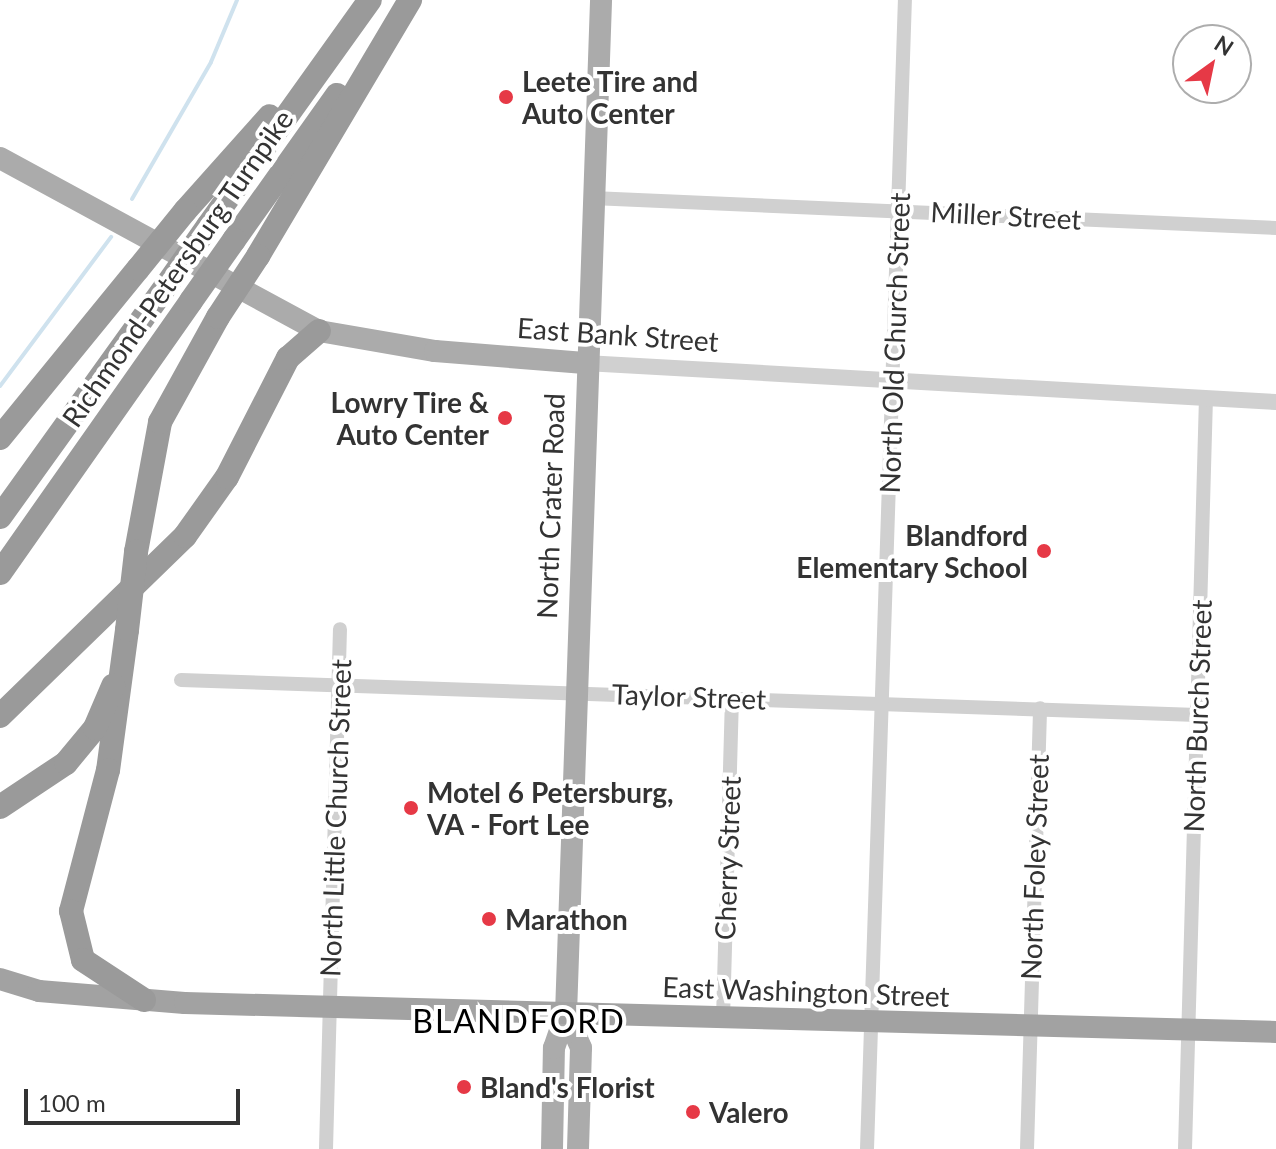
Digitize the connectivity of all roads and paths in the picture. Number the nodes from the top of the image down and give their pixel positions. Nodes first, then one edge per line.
1 (370, 0) edge
2 (408, 0) edge
3 (601, 0) edge
4 (905, 0) edge
5 (349, 28) junction
6 (0, 158) edge
7 (592, 198) junction
8 (898, 210) junction
9 (1276, 228) edge
10 (319, 331) junction
11 (585, 363) junction
12 (892, 381) junction
13 (1206, 399) junction
14 (1276, 402) edge
15 (5, 433) edge
16 (0, 517) edge
17 (0, 573) edge
18 (340, 629) dead end
19 (127, 630) junction
20 (181, 680) dead end
21 (338, 686) junction
22 (574, 693) junction
23 (732, 698) junction
24 (881, 702) junction
25 (1040, 708) junction
26 (1197, 715) junction
27 (0, 716) edge
28 (0, 807) edge
29 (0, 979) edge
30 (144, 1000) junction
31 (329, 1007) junction
32 (566, 1014) junction
33 (723, 1019) junction
34 (870, 1023) junction
35 (1029, 1027) junction
36 (1276, 1032) edge
37 (1188, 1033) junction
38 (326, 1149) edge
39 (552, 1149) edge
40 (578, 1149) edge
41 (867, 1149) edge
42 (1027, 1149) edge
43 (1185, 1149) edge

1 - 5 highway, Richmond-Petersburg Turnpike
2 - 17 highway, Richmond-Petersburg Turnpike, bridge
2 - 19 highway, bridge
3 - 7 main road, North Crater Road
4 - 8 street, North Old Church Street
5 - 15 highway, bridge
5 - 16 highway, Richmond-Petersburg Turnpike, bridge
6 - 10 main road, East Bank Street
7 - 8 street, Miller Street
7 - 11 main road, North Crater Road
8 - 9 street, Miller Street
8 - 12 street, North Old Church Street
10 - 11 main road, East Bank Street
10 - 27 highway
11 - 12 street, East Bank Street
11 - 22 main road, North Crater Road
12 - 13 street, East Bank Street
12 - 24 street, North Old Church Street
13 - 14 street, East Bank Street
13 - 26 street, North Burch Street
18 - 21 street, North Little Church Street
19 - 28 highway
19 - 30 highway
20 - 21 street, Taylor Street
21 - 22 street, Taylor Street
21 - 31 street, North Little Church Street
22 - 23 street, Taylor Street
22 - 32 main road, North Crater Road
23 - 24 street, Taylor Street
23 - 33 street, Cherry Street
24 - 25 street, Taylor Street
24 - 34 street, North Old Church Street
25 - 26 street, Taylor Street
25 - 35 street, North Foley Street
26 - 37 street, North Burch Street
29 - 30 highway, East Washington Street
30 - 31 highway, East Washington Street
31 - 32 highway, East Washington Street
31 - 38 street, North Little Church Street
32 - 33 highway, East Washington Street
32 - 39 main road
32 - 40 main road
33 - 34 highway, East Washington Street
34 - 35 highway, East Washington Street
34 - 41 street, North Old Church Street
35 - 37 highway, East Washington Street
35 - 42 street, North Foley Street
36 - 37 highway, East Washington Street
37 - 43 street, North Burch Street

